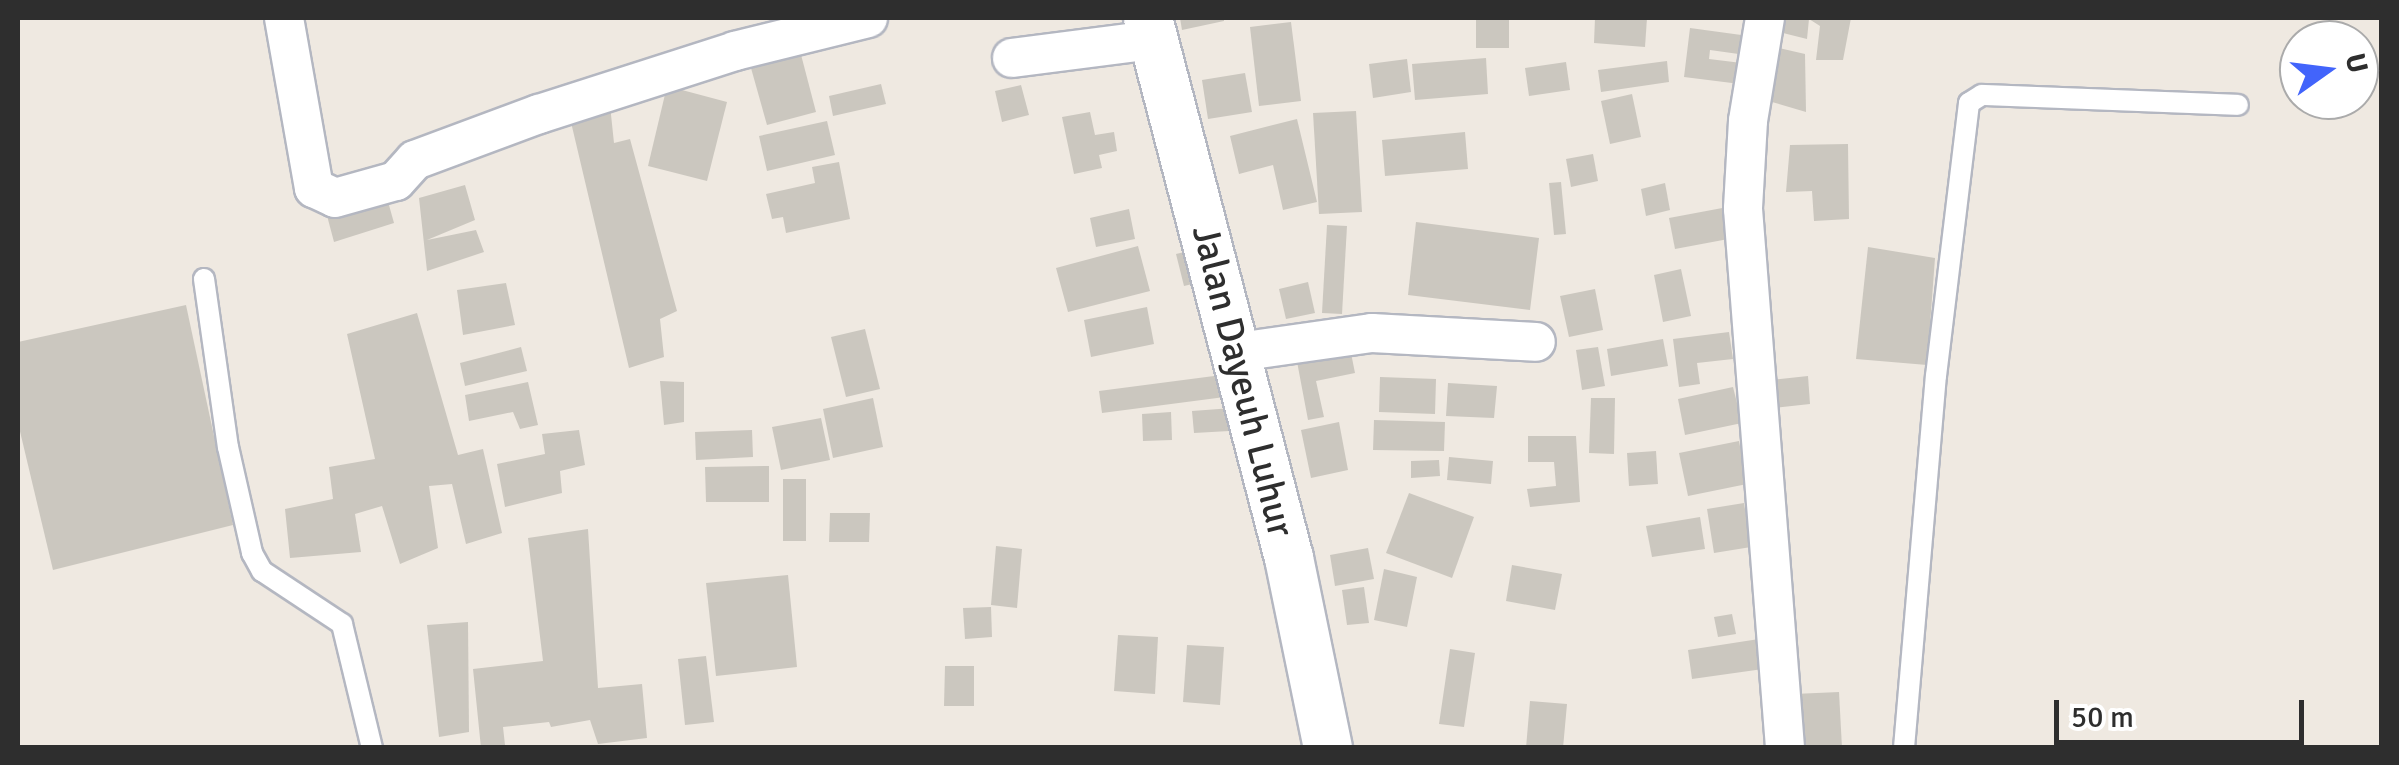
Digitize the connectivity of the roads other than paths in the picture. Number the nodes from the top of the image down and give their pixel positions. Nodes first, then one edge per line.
1 (284, 18) edge
2 (868, 18) edge
3 (1764, 18) edge
4 (1150, 29) edge
5 (1012, 58) dead end
6 (2238, 105) dead end
7 (204, 279) dead end
8 (1536, 342) dead end
9 (1238, 352) junction
10 (372, 748) edge
11 (1328, 748) edge
12 (1785, 748) edge
13 (1904, 748) edge

1 - 2 street
3 - 12 street
4 - 5 street
4 - 9 street, Jalan Dayeuh Luhur
6 - 13 lane
7 - 10 lane
8 - 9 street
9 - 11 street, Jalan Dayeuh Luhur

